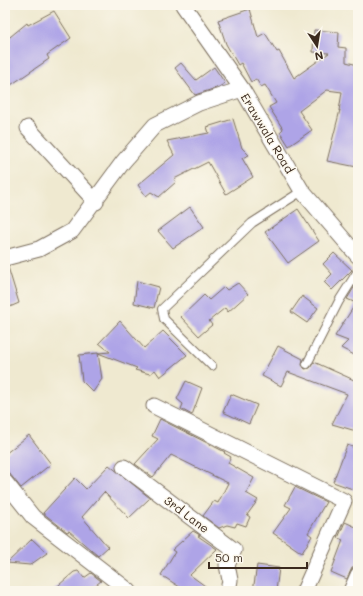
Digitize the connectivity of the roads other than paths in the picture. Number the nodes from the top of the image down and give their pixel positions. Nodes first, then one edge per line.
1 (183, 5) edge
2 (242, 89) junction
3 (28, 128) dead end
4 (302, 191) junction
5 (96, 202) junction
6 (358, 256) edge
7 (5, 258) edge
8 (358, 271) edge
9 (308, 364) dead end
10 (212, 366) dead end
11 (154, 406) dead end
12 (124, 467) dead end
13 (5, 482) edge
14 (358, 576) edge
15 (129, 591) edge
16 (228, 591) edge
17 (304, 591) edge
18 (351, 591) edge

1 - 2 street, Erawwala Road
2 - 4 street, Erawwala Road
2 - 5 street
3 - 5 street
4 - 6 street, Erawwala Road
4 - 10 lane
5 - 7 street
8 - 9 lane
11 - 17 street
12 - 16 street, 3rd Lane
13 - 15 street
14 - 18 street

